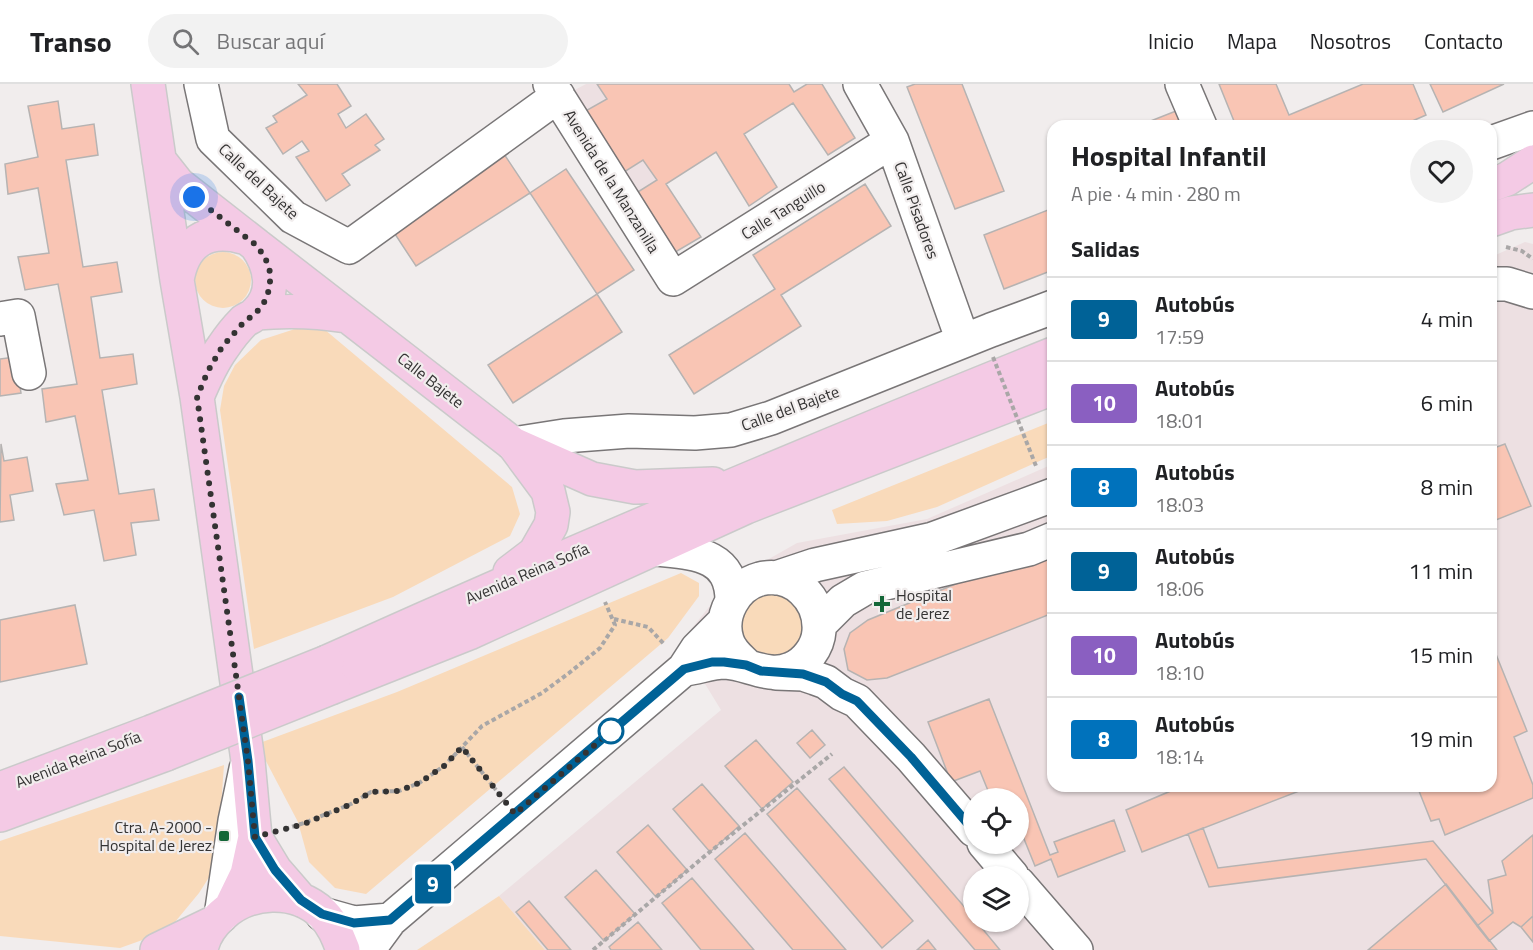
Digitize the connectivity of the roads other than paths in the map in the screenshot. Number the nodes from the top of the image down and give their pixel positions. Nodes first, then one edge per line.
1 (148, 84) edge
2 (201, 84) edge
3 (860, 84) edge
4 (1182, 84) edge
5 (554, 90) edge
6 (1197, 120) edge
7 (1533, 128) edge
8 (892, 141) junction
9 (1497, 141) edge
10 (159, 160) junction
11 (1533, 162) edge
12 (1497, 183) edge
13 (1533, 210) edge
14 (1497, 232) edge
15 (250, 241) junction
16 (674, 279) joint
17 (1497, 285) edge
18 (178, 288) junction
19 (1533, 292) edge
20 (1047, 309) edge
21 (348, 316) junction
22 (250, 318) junction
23 (0, 319) edge
24 (963, 341) junction
25 (1047, 356) edge
26 (28, 373) dead end
27 (1047, 390) edge
28 (197, 397) junction
29 (513, 444) junction
30 (736, 483) junction
31 (1047, 497) edge
32 (1047, 542) edge
33 (656, 549) junction
34 (776, 578) junction
35 (484, 591) junction
36 (729, 611) junction
37 (819, 631) junction
38 (684, 669) junction
39 (761, 669) junction
40 (330, 675) junction
41 (857, 701) junction
42 (158, 743) junction
43 (248, 761) junction
44 (16, 775) edge
45 (0, 789) edge
46 (0, 815) edge
47 (963, 817) edge
48 (255, 837) junction
49 (993, 854) edge
50 (1004, 866) edge
51 (1029, 896) edge
52 (312, 907) junction
53 (390, 920) junction
54 (216, 924) edge
55 (157, 950) edge
56 (343, 950) edge
57 (368, 950) edge
58 (1076, 950) edge

1 - 10 main road
2 - 5 street, Calle del Bajete
3 - 8 street, Calle Pisadores
4 - 6 street
5 - 16 street, Avenida de la Manzanilla
7 - 9 street
8 - 16 street, Calle Tanguillo
8 - 24 street, Calle Pisadores
10 - 15 main road, Calle Bajete
10 - 18 main road
11 - 12 main road
13 - 14 main road
15 - 18 main road
15 - 21 main road, Calle Bajete
15 - 22 main road
17 - 19 street
18 - 22 main road
18 - 28 main road
20 - 24 street, Calle del Bajete
21 - 22 main road, Calle Bajete
21 - 29 main road, Calle Bajete
22 - 28 main road
23 - 26 street
24 - 29 street, Calle del Bajete
25 - 30 main road, Avenida Reina Sofía
27 - 33 main road, Avenida Reina Sofía
28 - 43 main road
29 - 30 main road
29 - 35 main road
30 - 35 main road, Avenida Reina Sofía
31 - 34 street
32 - 37 street
33 - 36 street
33 - 40 main road, Avenida Reina Sofía
34 - 36 street
34 - 37 street
35 - 40 main road, Avenida Reina Sofía
36 - 38 street
36 - 39 street
37 - 39 street
37 - 41 street
38 - 39 street
38 - 53 street
39 - 41 street
40 - 42 main road, Avenida Reina Sofía, bridge
41 - 47 street
42 - 44 main road, Avenida Reina Sofía
42 - 46 main road, Avenida Reina Sofía
43 - 48 main road
43 - 54 street
44 - 45 main road, Avenida Reina Sofía
48 - 52 main road
48 - 54 main road
49 - 50 street
51 - 58 street
52 - 53 street
52 - 54 main road
52 - 56 main road
53 - 57 street
54 - 55 main road

